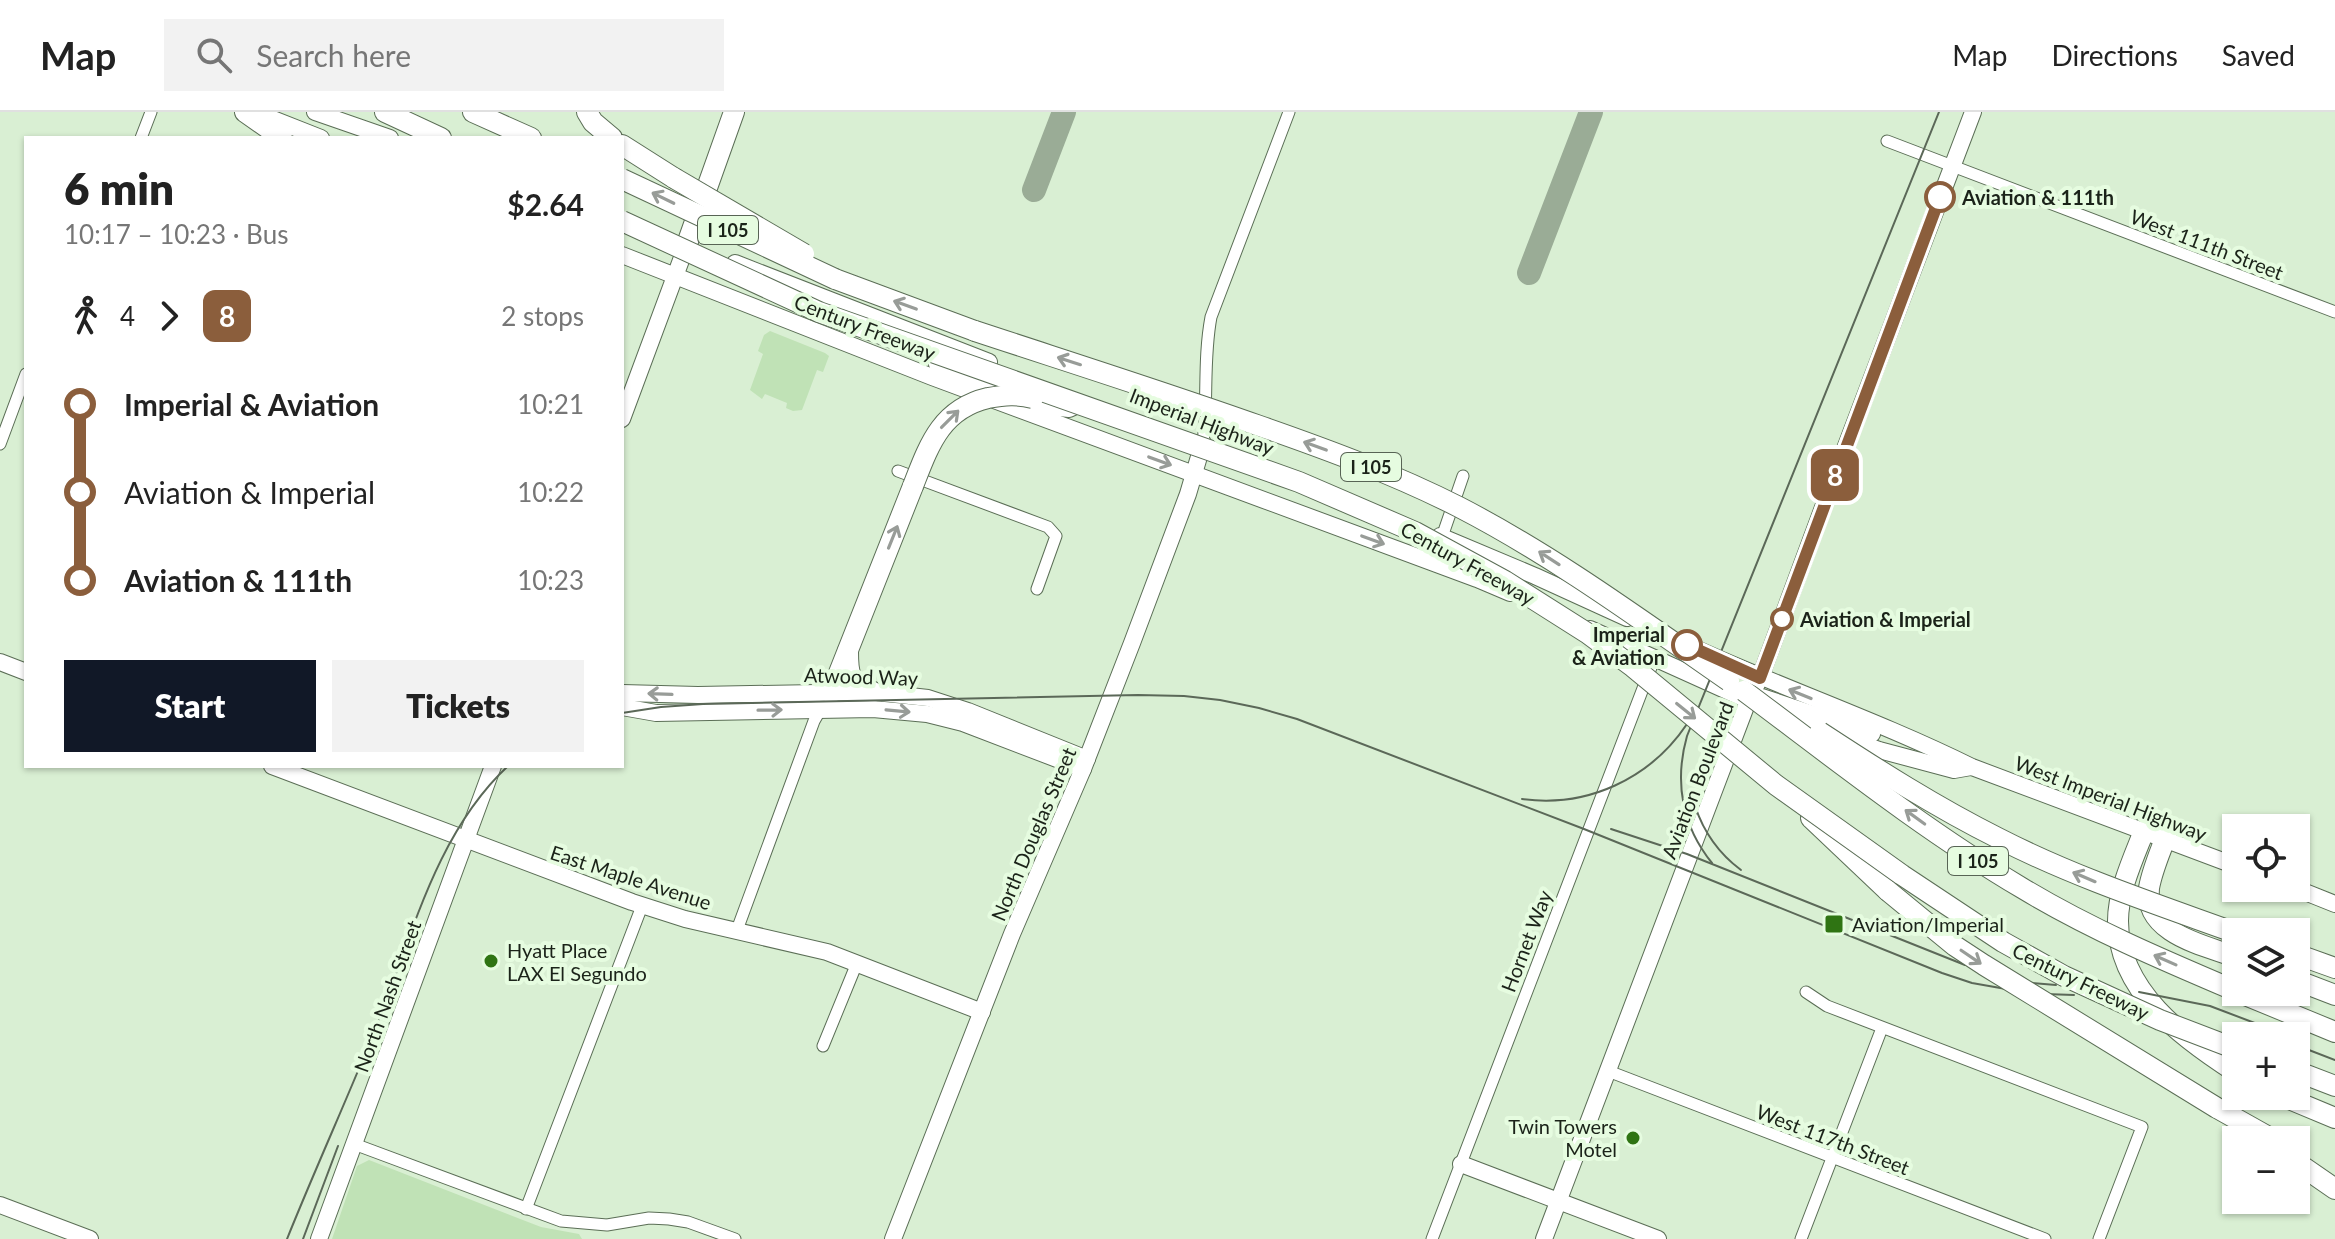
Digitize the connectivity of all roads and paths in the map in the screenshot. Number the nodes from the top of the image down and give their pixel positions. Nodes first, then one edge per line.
1 (151, 112) edge
2 (245, 112) edge
3 (255, 112) edge
4 (315, 112) edge
5 (385, 112) edge
6 (473, 112) edge
7 (587, 112) edge
8 (734, 112) edge
9 (1289, 112) edge
10 (1973, 112) edge
11 (142, 136) edge
12 (279, 136) edge
13 (316, 136) edge
14 (384, 136) edge
15 (437, 136) edge
16 (527, 136) edge
17 (610, 136) edge
18 (1887, 141) dead end
19 (624, 146) edge
20 (1951, 166) junction
21 (624, 180) edge
22 (624, 221) edge
23 (624, 221) edge
24 (624, 236) edge
25 (687, 244) junction
26 (624, 256) edge
27 (675, 276) junction
28 (835, 279) junction
29 (819, 312) junction
30 (2335, 312) edge
31 (944, 345) junction
32 (934, 370) junction
33 (24, 379) edge
34 (1092, 406) junction
35 (624, 414) edge
36 (1203, 443) junction
37 (0, 444) edge
38 (898, 471) dead end
39 (1195, 474) junction
40 (1463, 476) dead end
41 (1442, 537) junction
42 (1428, 560) junction
43 (1037, 589) dead end
44 (1583, 598) junction
45 (848, 651) junction
46 (1655, 657) junction
47 (0, 662) edge
48 (24, 671) edge
49 (1760, 678) junction
50 (873, 692) junction
51 (624, 693) edge
52 (1746, 696) junction
53 (826, 701) junction
54 (624, 707) edge
55 (1935, 749) junction
56 (1085, 764) junction
57 (1972, 767) junction
58 (277, 768) edge
59 (492, 768) edge
60 (1776, 785) junction
61 (2144, 831) junction
62 (2165, 839) junction
63 (466, 840) junction
64 (2222, 861) edge
65 (2310, 894) edge
66 (2335, 904) edge
67 (642, 906) junction
68 (2222, 928) edge
69 (737, 930) junction
70 (2222, 952) edge
71 (2310, 959) edge
72 (857, 963) junction
73 (2335, 968) edge
74 (2222, 985) edge
75 (2310, 985) edge
76 (1806, 992) dead end
77 (2335, 995) edge
78 (2271, 1006) edge
79 (982, 1012) junction
80 (1882, 1028) junction
81 (2335, 1032) edge
82 (2222, 1043) edge
83 (823, 1046) dead end
84 (2222, 1062) edge
85 (1608, 1071) junction
86 (2310, 1076) edge
87 (2335, 1086) edge
88 (2217, 1108) junction
89 (2310, 1108) edge
90 (2335, 1118) edge
91 (2243, 1126) edge
92 (2249, 1126) edge
93 (354, 1144) junction
94 (1833, 1158) junction
95 (2310, 1161) edge
96 (1461, 1164) junction
97 (2310, 1172) edge
98 (2335, 1175) edge
99 (2335, 1189) edge
100 (1559, 1201) junction
101 (0, 1205) edge
102 (526, 1209) junction
103 (607, 1225) junction
104 (603, 1238) edge
105 (90, 1239) edge
106 (319, 1239) edge
107 (735, 1239) edge
108 (893, 1239) edge
109 (1432, 1239) edge
110 (1544, 1239) edge
111 (1658, 1239) edge
112 (1801, 1239) edge
113 (2045, 1239) edge
114 (2099, 1239) edge

1 - 11 street
2 - 12 highway
3 - 13 main road
4 - 14 main road
5 - 15 highway
6 - 16 highway
7 - 17 highway
8 - 25 highway
9 - 36 street
10 - 20 main road, Aviation Boulevard
18 - 20 street, West 111th Street
19 - 28 highway, bridge
20 - 30 street, West 111th Street
20 - 49 main road, Aviation Boulevard
28 -> 21 highway, Century Freeway / I 105, bridge
22 - 25 main road, Imperial Highway
23 - 29 highway, Century Freeway / I 105, bridge
24 - 29 highway, bridge
25 - 27 main road
25 - 31 main road, Imperial Highway
26 - 27 main road
27 - 32 main road
27 - 35 main road
52 -> 28 highway, Century Freeway / I 105, bridge
29 - 34 highway, Century Freeway / I 105, bridge
31 - 32 street
31 - 34 main road, Imperial Highway
32 - 34 main road
32 -> 39 main road
33 - 37 street
34 - 36 main road, Imperial Highway
45 -> 34 highway, bridge
34 -> 60 highway, Century Freeway / I 105, bridge
36 - 39 main road, North Douglas Street
36 - 41 main road, Imperial Highway
38 - 43 street
39 -> 42 main road
39 - 56 main road, North Douglas Street
40 - 41 street
41 - 44 main road, Imperial Highway
42 - 44 main road
42 - 46 main road
44 - 49 main road, Imperial Highway
45 - 50 highway
45 - 53 highway
46 - 52 main road
46 - 96 street, Hornet Way
47 - 48 main road
49 - 52 main road, Aviation Boulevard
55 -> 49 main road, West Imperial Highway
50 - 53 main road, Atwood Way
50 - 56 main road, Atwood Way
53 -> 51 main road, Atwood Way
52 - 55 main road
52 - 57 main road, West Imperial Highway
68 -> 52 highway, bridge
74 -> 52 highway, Century Freeway / I 105, bridge
52 - 85 main road, Aviation Boulevard
54 -> 53 main road, Atwood Way
53 -> 56 main road, Atwood Way
53 - 69 street
55 - 57 main road, West Imperial Highway
56 - 79 main road, North Douglas Street
57 - 61 main road, West Imperial Highway
58 - 63 main road, East Maple Avenue
59 - 63 main road, North Nash Street
60 - 82 highway, Century Freeway / I 105, bridge
60 -> 88 highway, bridge
61 - 62 main road, West Imperial Highway
61 - 84 highway, bridge
62 - 64 main road, West Imperial Highway
62 - 70 highway
63 - 67 main road, East Maple Avenue
63 - 93 main road, North Nash Street
65 - 66 main road
67 - 69 main road, East Maple Avenue
67 - 102 street
69 - 72 main road, East Maple Avenue
71 - 73 highway
72 - 79 main road, East Maple Avenue
72 - 83 street
75 - 77 highway
76 - 80 street
78 - 81 highway, Century Freeway / I 105
79 - 108 main road, North Douglas Street
80 - 94 street
80 - 114 street
85 - 94 street, West 117th Street
85 - 100 main road, Aviation Boulevard
86 - 87 highway
88 - 91 highway
88 - 92 highway
89 - 90 highway
93 - 102 street
93 - 106 main road, North Nash Street
94 - 112 street
94 - 113 street, West 117th Street
95 - 98 highway
96 - 100 main road
96 - 109 street, Hornet Way
97 - 99 highway
100 - 110 main road, Aviation Boulevard
100 - 111 main road
101 - 105 main road
102 - 103 street
103 - 104 street
103 - 107 street

